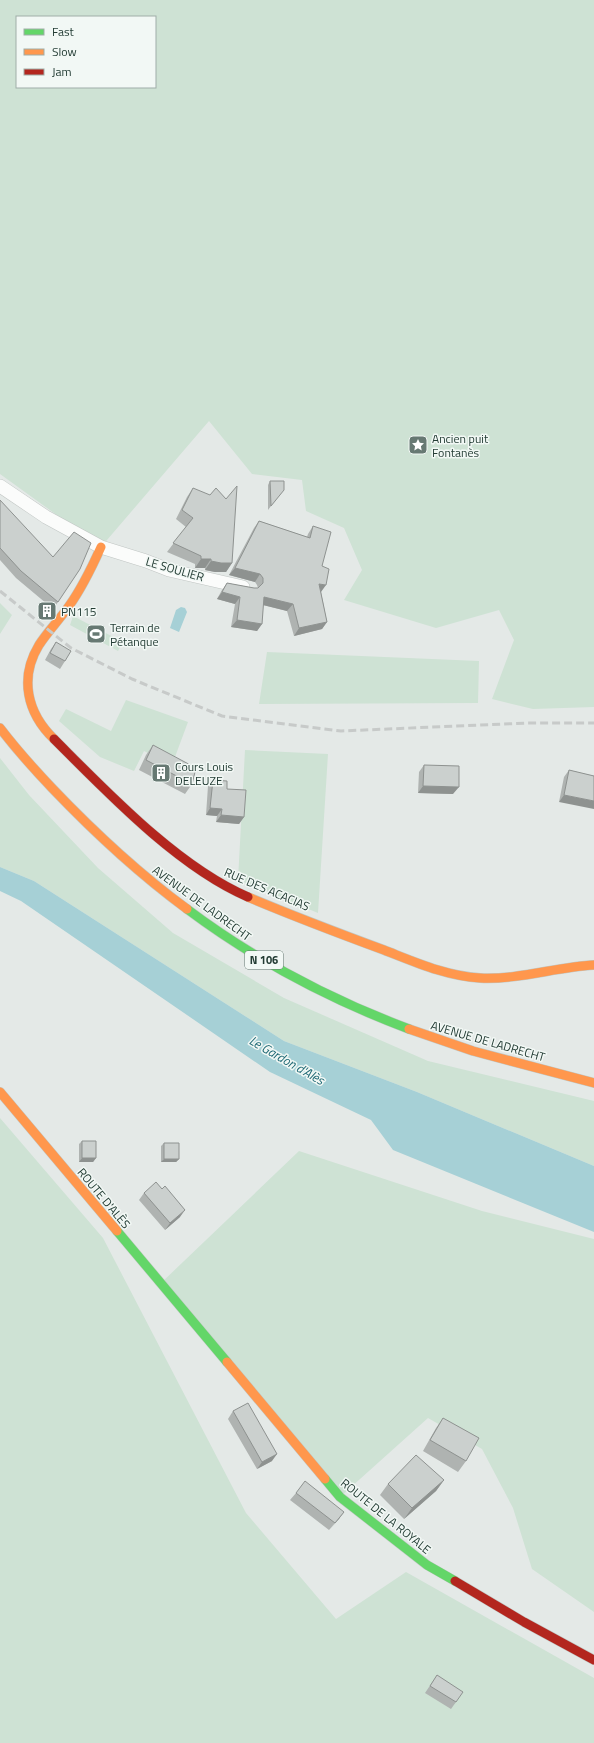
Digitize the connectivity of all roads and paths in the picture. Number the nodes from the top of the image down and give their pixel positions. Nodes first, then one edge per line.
1 (0, 486) edge
2 (101, 547) junction
3 (250, 588) edge
4 (0, 728) edge
5 (594, 965) edge
6 (594, 1083) edge
7 (0, 1092) edge
8 (190, 1320) joint
9 (594, 1660) edge

1 - 2 street, LE SOULIER
2 - 3 street, LE SOULIER
2 - 5 main road, RUE DES ACACIAS
4 - 6 main road, AVENUE DE LADRECHT / N 106
7 - 8 main road, ROUTE D'ALÈS
8 - 9 main road, ROUTE DE LA ROYALE

